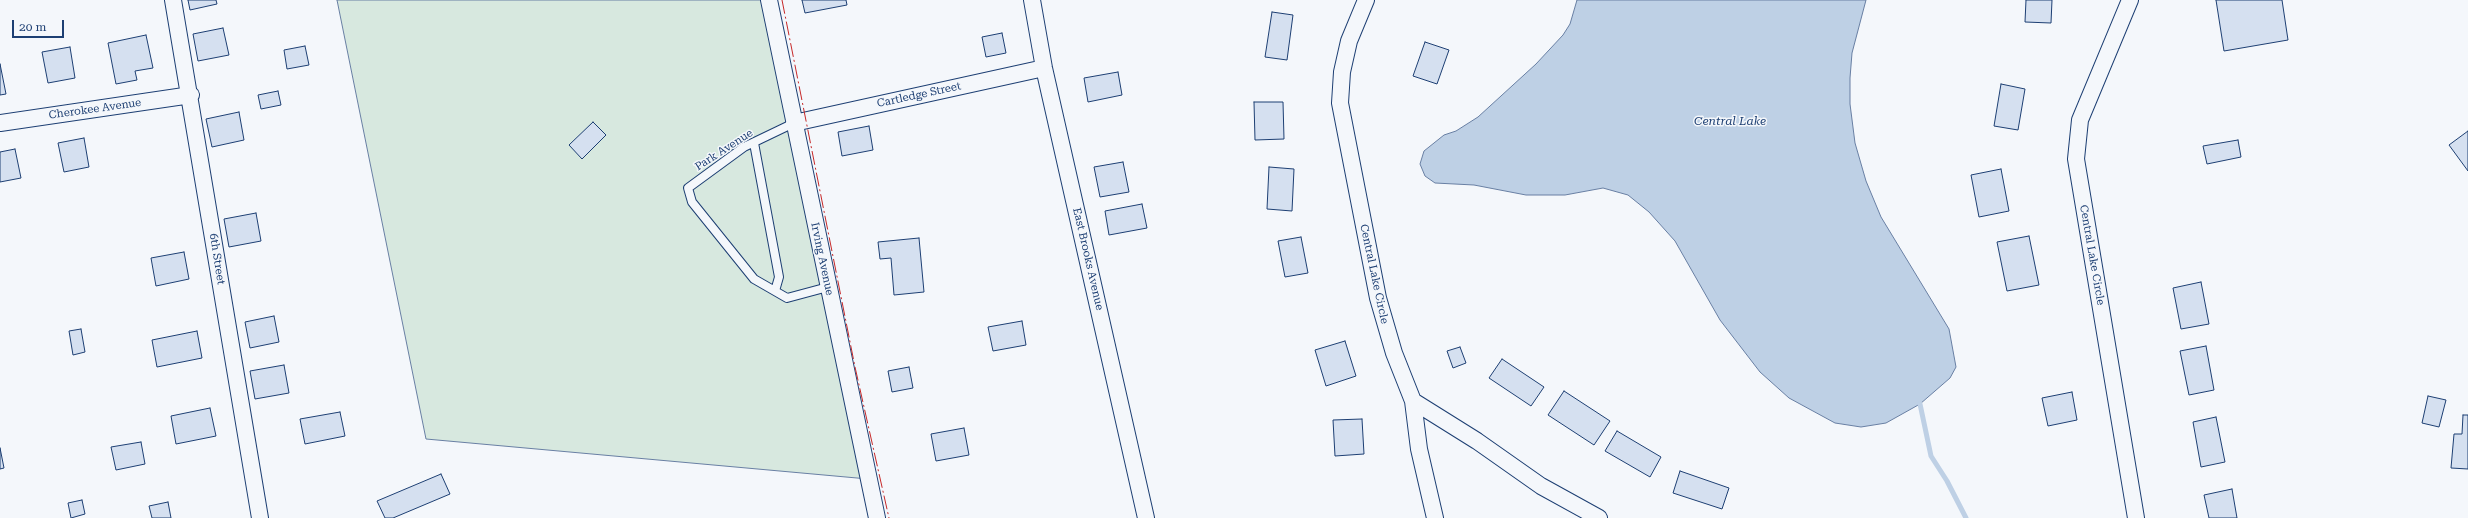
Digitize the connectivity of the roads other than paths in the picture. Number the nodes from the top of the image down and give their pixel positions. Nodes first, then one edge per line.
1 (173, 0) edge
2 (769, 0) edge
3 (1032, 0) edge
4 (1366, 0) edge
5 (2130, 0) edge
6 (1044, 68) junction
7 (191, 95) junction
8 (0, 123) edge
9 (794, 123) junction
10 (754, 142) junction
11 (828, 287) junction
12 (775, 291) junction
13 (1413, 401) junction
14 (260, 518) edge
15 (877, 518) edge
16 (1146, 518) edge
17 (1436, 518) edge
18 (1600, 518) edge
19 (2136, 518) edge

1 - 7 street, 6th Street
2 - 9 street, Irving Avenue
3 - 6 street, East Brooks Avenue
4 - 13 street, Central Lake Circle
5 - 19 street, Central Lake Circle
6 - 9 street, Cartledge Street
6 - 16 street, East Brooks Avenue
7 - 8 street, Cherokee Avenue
7 - 14 street, 6th Street
9 - 10 lane, Park Avenue
9 - 11 street, Irving Avenue
10 - 12 lane
10 - 12 lane, Park Avenue
11 - 12 lane
11 - 15 street, Irving Avenue
13 - 17 street, Central Lake Circle
13 - 18 street

